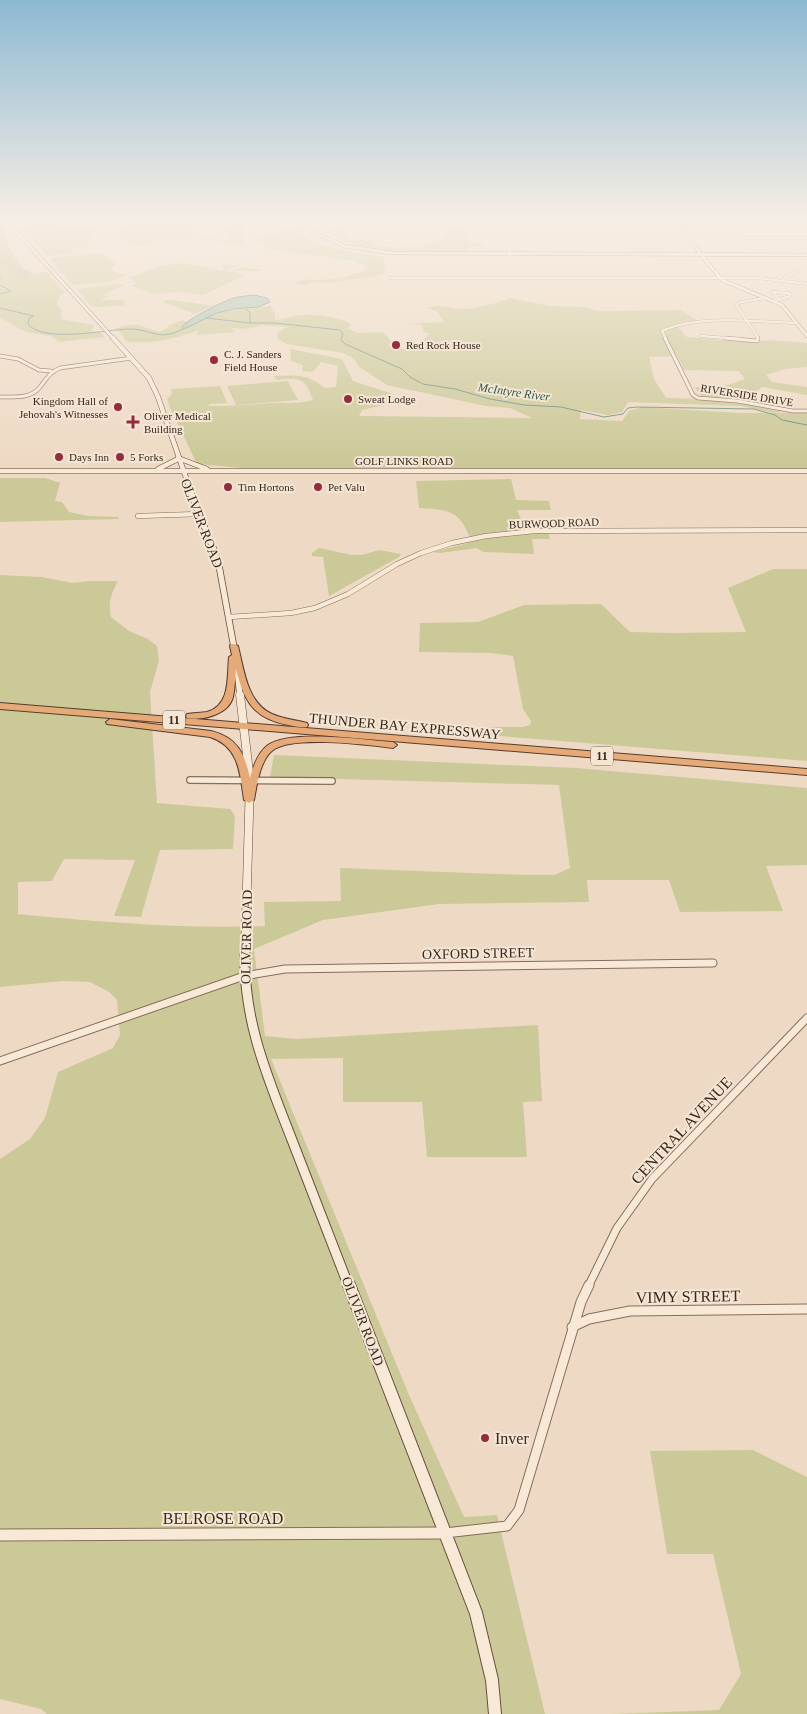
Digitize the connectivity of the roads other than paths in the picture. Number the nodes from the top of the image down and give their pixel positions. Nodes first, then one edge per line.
1 (77, 298) edge
2 (766, 298) joint
3 (783, 298) edge
4 (776, 300) junction
5 (749, 322) junction
6 (797, 323) junction
7 (701, 336) dead end
8 (807, 336) edge
9 (0, 356) edge
10 (132, 358) junction
11 (51, 371) junction
12 (0, 397) edge
13 (807, 411) edge
14 (178, 459) junction
15 (0, 471) edge
16 (142, 472) junction
17 (182, 472) junction
18 (216, 472) junction
19 (807, 472) edge
20 (188, 485) junction
21 (200, 514) junction
22 (138, 516) dead end
23 (807, 530) edge
24 (229, 617) junction
25 (234, 646) junction
26 (0, 706) edge
27 (0, 712) edge
28 (104, 718) junction
29 (245, 729) junction
30 (400, 742) junction
31 (807, 772) edge
32 (807, 777) edge
33 (190, 780) dead end
34 (332, 780) dead end
35 (250, 781) junction
36 (249, 800) joint
37 (713, 963) dead end
38 (244, 976) junction
39 (807, 1018) edge
40 (0, 1061) edge
41 (807, 1309) edge
42 (572, 1327) junction
43 (445, 1533) junction
44 (0, 1535) edge
45 (495, 1714) edge

1 - 10 main road, OLIVER ROAD
2 - 4 street
2 - 5 street
3 - 4 street
4 - 6 street
5 - 6 street
5 - 7 street
5 - 13 street, RIVERSIDE DRIVE
6 - 8 street
9 - 11 street
10 - 11 street
10 - 14 main road, OLIVER ROAD
11 - 12 street
14 - 16 main road
14 - 17 main road, OLIVER ROAD
14 - 18 main road
15 - 16 main road, GOLF LINKS ROAD
16 - 17 main road, GOLF LINKS ROAD
17 - 18 main road, GOLF LINKS ROAD
17 - 20 main road, OLIVER ROAD
18 - 19 main road, GOLF LINKS ROAD
18 - 20 main road
20 - 21 main road, OLIVER ROAD
21 - 22 street
21 - 24 main road, OLIVER ROAD
23 - 24 street, BURWOOD ROAD
24 - 25 main road, OLIVER ROAD
25 - 28 highway
25 - 29 main road, OLIVER ROAD
25 - 30 highway
26 - 28 highway, THUNDER BAY EXPRESSWAY / 11
27 - 28 highway, THUNDER BAY EXPRESSWAY / 11
28 - 29 highway, THUNDER BAY EXPRESSWAY / 11
28 - 35 highway
29 - 30 highway, THUNDER BAY EXPRESSWAY / 11
29 - 35 main road, OLIVER ROAD
30 - 31 highway, THUNDER BAY EXPRESSWAY / 11
30 - 32 highway, THUNDER BAY EXPRESSWAY / 11
30 - 35 highway
33 - 35 street
34 - 35 street
35 - 36 highway
36 - 38 main road, OLIVER ROAD
37 - 38 street, OXFORD STREET
38 - 40 street, OXFORD STREET
38 - 43 main road, OLIVER ROAD
39 - 42 street, CENTRAL AVENUE
41 - 42 street, VIMY STREET
42 - 43 street, CENTRAL AVENUE
43 - 44 street, BELROSE ROAD
43 - 45 main road, OLIVER ROAD

